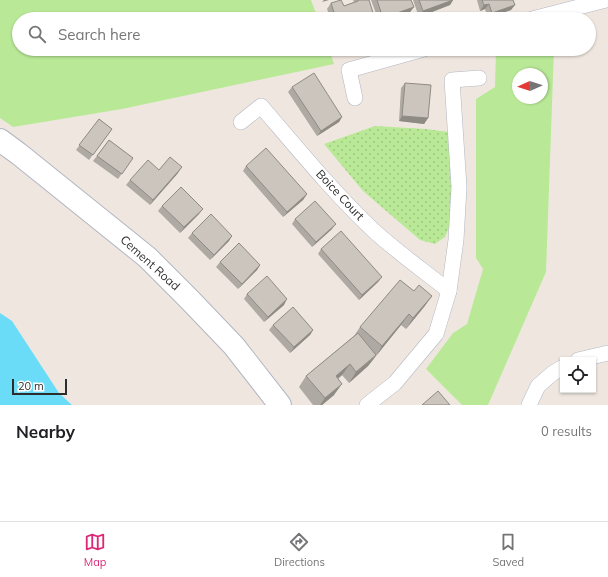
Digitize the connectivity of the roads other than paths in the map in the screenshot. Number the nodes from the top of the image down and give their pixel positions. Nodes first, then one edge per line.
1 (606, 0) edge
2 (549, 7) edge
3 (399, 56) edge
4 (479, 78) dead end
5 (356, 98) dead end
6 (241, 122) dead end
7 (0, 140) edge
8 (449, 291) junction
9 (608, 352) edge
10 (589, 357) edge
11 (558, 370) edge
12 (280, 405) edge
13 (367, 405) edge
14 (529, 405) edge

1 - 2 street
3 - 5 street
4 - 8 street
6 - 8 street, Boice Court
7 - 12 street, Cement Road
8 - 13 street
9 - 10 street
11 - 14 street

